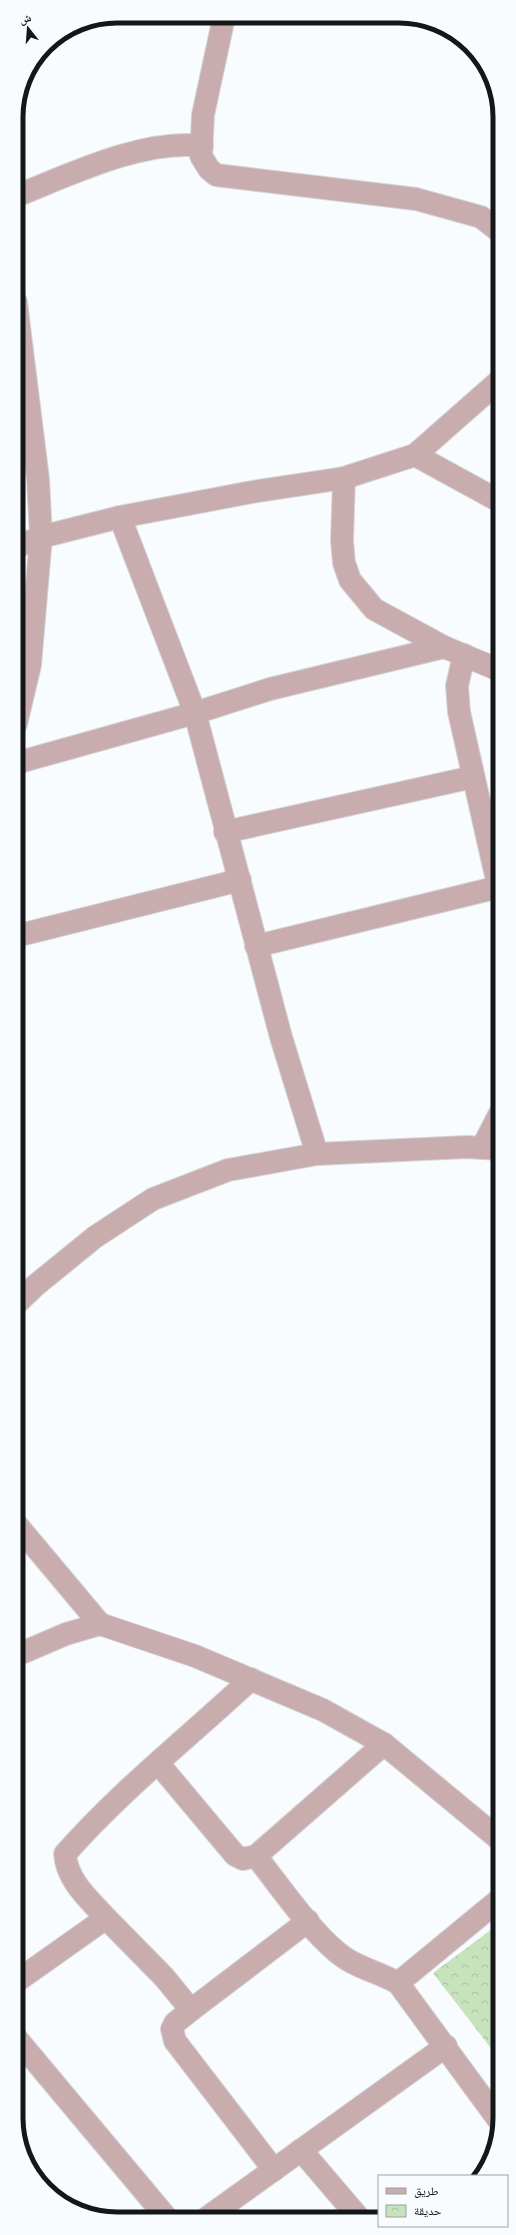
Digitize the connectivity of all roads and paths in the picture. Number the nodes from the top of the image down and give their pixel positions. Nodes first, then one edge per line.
1 (223, 23) edge
2 (202, 146) junction
3 (23, 193) edge
4 (493, 227) edge
5 (23, 359) edge
6 (493, 386) edge
7 (415, 456) junction
8 (344, 478) junction
9 (493, 498) edge
10 (120, 518) junction
11 (41, 537) junction
12 (23, 544) edge
13 (444, 647) junction
14 (464, 654) junction
15 (493, 667) edge
16 (23, 694) edge
17 (196, 713) junction
18 (23, 761) edge
19 (473, 777) junction
20 (225, 832) junction
21 (493, 862) edge
22 (240, 880) junction
23 (493, 889) edge
24 (23, 934) edge
25 (256, 946) junction
26 (491, 1148) edge
27 (317, 1154) junction
28 (23, 1297) edge
29 (23, 1532) edge
30 (100, 1624) junction
31 (23, 1652) edge
32 (251, 1679) junction
33 (384, 1744) junction
34 (158, 1763) junction
35 (493, 1834) edge
36 (256, 1856) junction
37 (493, 1905) edge
38 (106, 1918) junction
39 (308, 1921) junction
40 (23, 1977) edge
41 (398, 1983) junction
42 (191, 2010) junction
43 (23, 2046) edge
44 (446, 2046) junction
45 (493, 2112) edge
46 (301, 2150) junction
47 (274, 2170) junction
48 (162, 2212) edge
49 (215, 2212) edge
50 (354, 2212) edge

1 - 2 street
2 - 3 street
2 - 4 street
5 - 11 street
6 - 7 street
7 - 8 street
7 - 9 street
8 - 10 street
8 - 13 street
10 - 11 street
10 - 17 street
11 - 12 street
11 - 16 street
13 - 14 street
13 - 17 street
14 - 15 street
14 - 19 street
17 - 18 street
17 - 20 street
19 - 20 street
19 - 21 street
20 - 22 street
22 - 24 street
22 - 25 street
23 - 25 street
25 - 27 street
26 - 27 street
27 - 28 street
29 - 30 street
30 - 31 street
30 - 32 street
32 - 33 street
32 - 34 street
33 - 35 street
33 - 36 street
34 - 36 street
34 - 38 street
36 - 39 street
37 - 41 street
38 - 40 street
38 - 42 street
39 - 41 street
39 - 42 street
41 - 44 street
42 - 47 street
43 - 48 street
44 - 45 street
44 - 46 street
46 - 47 street
46 - 50 street
47 - 49 street

